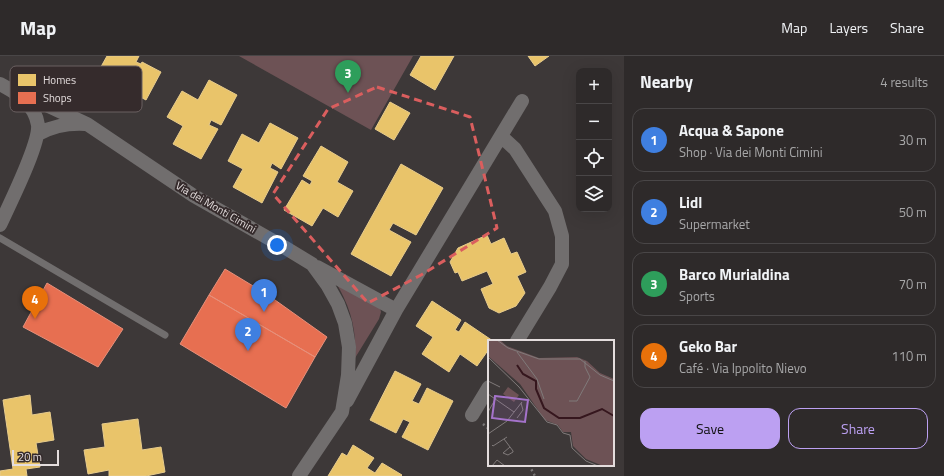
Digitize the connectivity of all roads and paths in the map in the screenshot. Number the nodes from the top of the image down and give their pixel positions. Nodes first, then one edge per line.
1 (0, 84) edge
2 (10, 89) edge
3 (522, 101) dead end
4 (33, 112) edge
5 (61, 112) edge
6 (87, 124) junction
7 (38, 134) junction
8 (501, 136) junction
9 (0, 225) edge
10 (0, 238) edge
11 (312, 264) junction
12 (396, 310) junction
13 (165, 335) dead end
14 (518, 340) edge
15 (488, 389) edge
16 (342, 412) junction
17 (472, 415) dead end
18 (529, 466) edge
19 (299, 476) edge
20 (535, 476) edge

1 - 2 street
3 - 8 street
4 - 7 street
5 - 6 street, Via dei Monti Cimini
6 - 7 street
6 - 11 street, Via dei Monti Cimini
7 - 9 street
8 - 12 street
8 - 14 street
10 - 13 lane
11 - 12 street
11 - 16 street, Via dei Monti Cimini
12 - 16 street
15 - 17 street
16 - 19 street, Via dei Monti Cimini
18 - 20 path

